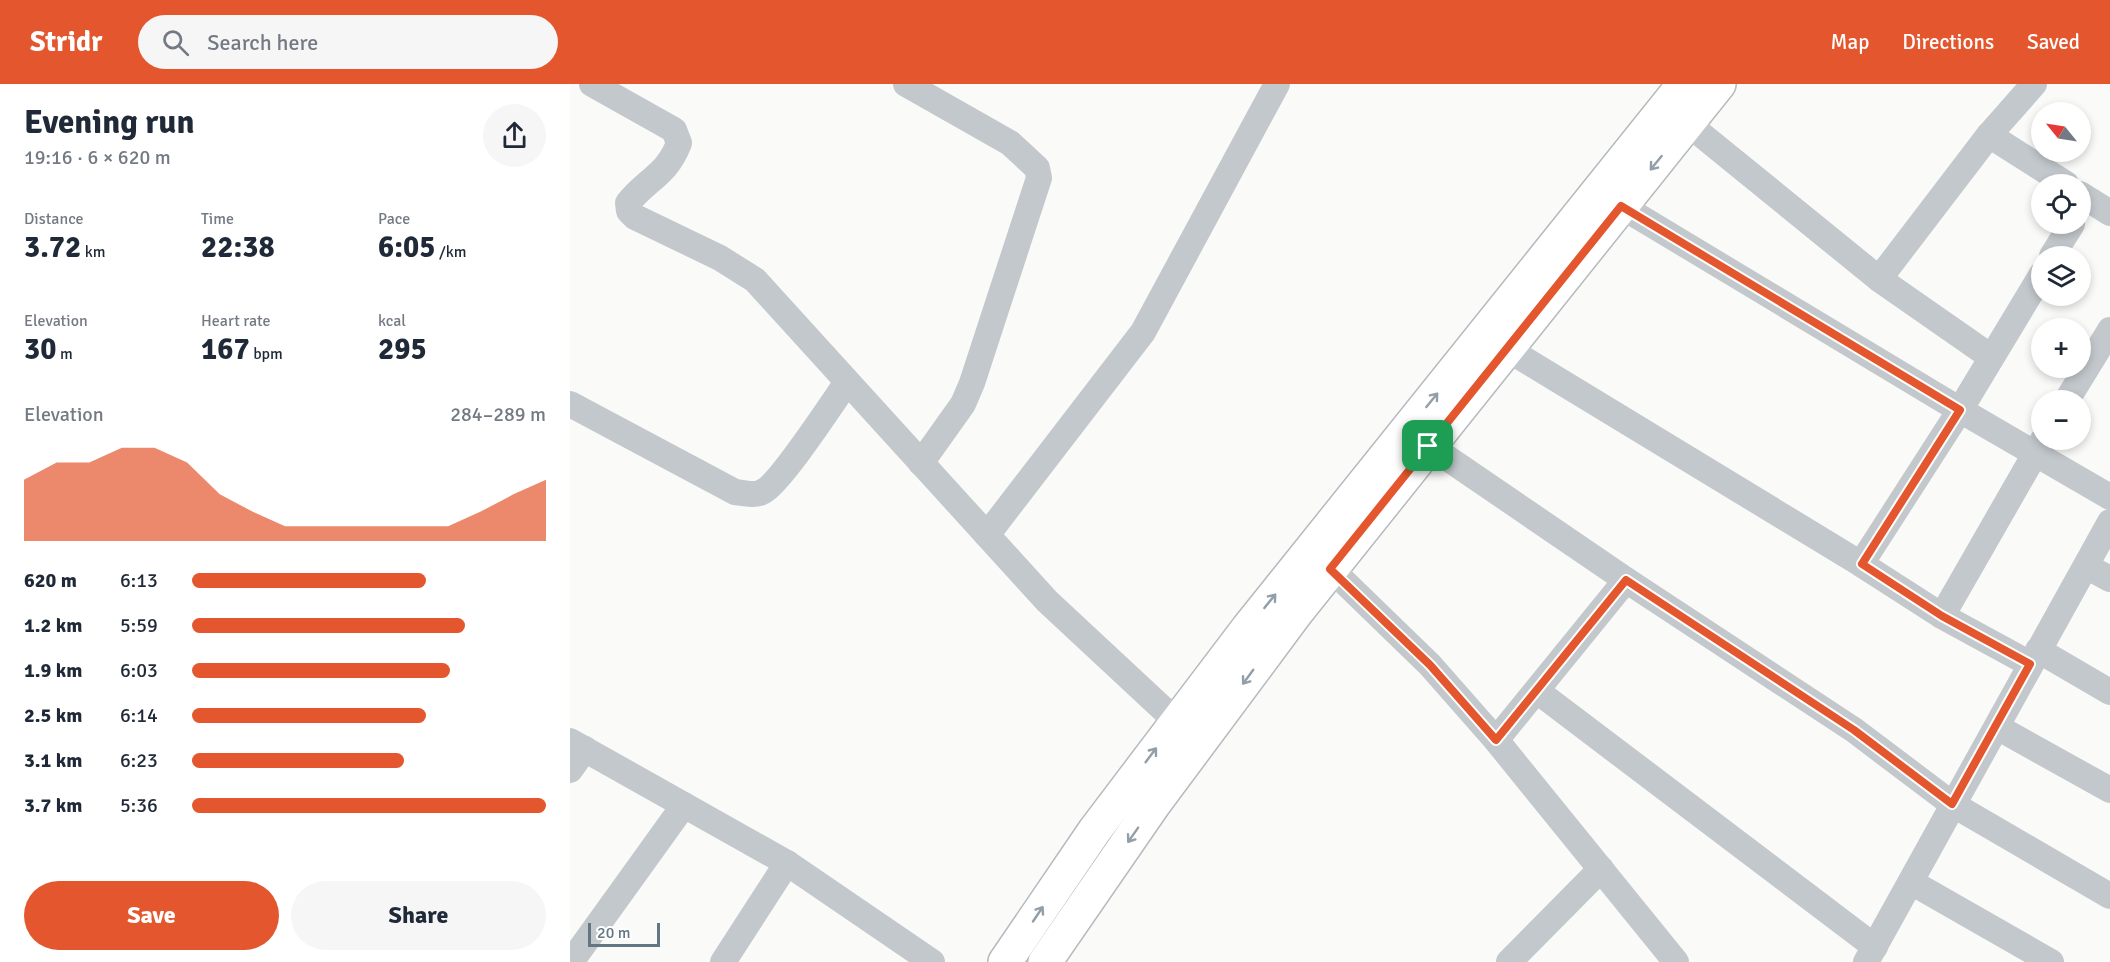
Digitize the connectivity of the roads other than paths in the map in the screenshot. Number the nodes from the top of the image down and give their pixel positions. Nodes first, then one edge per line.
1 (592, 84) edge
2 (906, 84) edge
3 (1277, 84) edge
4 (1684, 84) edge
5 (1719, 84) edge
6 (2034, 84) edge
7 (1688, 123) junction
8 (1989, 135) junction
9 (2050, 174) edge
10 (2091, 204) edge
11 (1621, 206) junction
12 (2110, 213) edge
13 (1879, 279) junction
14 (2031, 291) edge
15 (2110, 330) edge
16 (1507, 349) junction
17 (1991, 357) junction
18 (847, 382) junction
19 (2073, 390) edge
20 (570, 404) edge
21 (1960, 410) junction
22 (1418, 438) junction
23 (2031, 443) edge
24 (2037, 450) edge
25 (2043, 450) edge
26 (921, 463) junction
27 (2110, 497) edge
28 (2110, 522) edge
29 (987, 535) junction
30 (1862, 564) junction
31 (2086, 566) junction
32 (1330, 569) junction
33 (2110, 579) edge
34 (1626, 580) junction
35 (1942, 616) junction
36 (2034, 657) junction
37 (1537, 691) junction
38 (2110, 692) edge
39 (1177, 722) junction
40 (1997, 727) junction
41 (1496, 740) junction
42 (577, 745) edge
43 (570, 770) edge
44 (2110, 790) edge
45 (1952, 804) junction
46 (684, 806) junction
47 (787, 862) junction
48 (1601, 868) junction
49 (1911, 882) junction
50 (2110, 896) edge
51 (1870, 954) edge
52 (571, 962) edge
53 (723, 962) edge
54 (932, 962) edge
55 (1005, 962) edge
56 (1045, 962) edge
57 (1509, 962) edge
58 (1676, 962) edge
59 (2051, 962) edge

1 - 18 street
2 - 26 street
3 - 29 street
22 -> 4 main road
5 - 7 main road
6 - 8 street
7 -> 11 main road
7 - 13 street
8 - 9 street
8 - 13 street
10 - 12 street
11 - 16 main road
11 - 21 street
13 - 17 street
14 - 17 street
15 - 19 street
16 - 22 main road
16 - 30 street
17 - 21 street
18 - 20 street
18 - 26 street
21 - 23 street
21 - 30 street
22 - 32 main road
22 - 34 street
39 -> 22 main road
24 - 35 street
25 - 27 street
26 - 29 street
28 - 31 street
29 - 39 street
30 - 35 street
31 - 33 street
31 - 36 street
32 - 41 street
32 -> 56 main road
34 - 37 street
34 - 45 street
35 - 36 street
36 - 38 street
36 - 40 street
37 - 41 street
37 - 51 street
55 -> 39 main road
40 - 44 street
40 - 45 street
41 - 48 street
42 - 43 street
42 - 46 street
45 - 49 street
45 - 50 street
46 - 47 street
46 - 52 street
47 - 53 street
47 - 54 street
48 - 57 street
48 - 58 street
49 - 51 street
49 - 59 street

